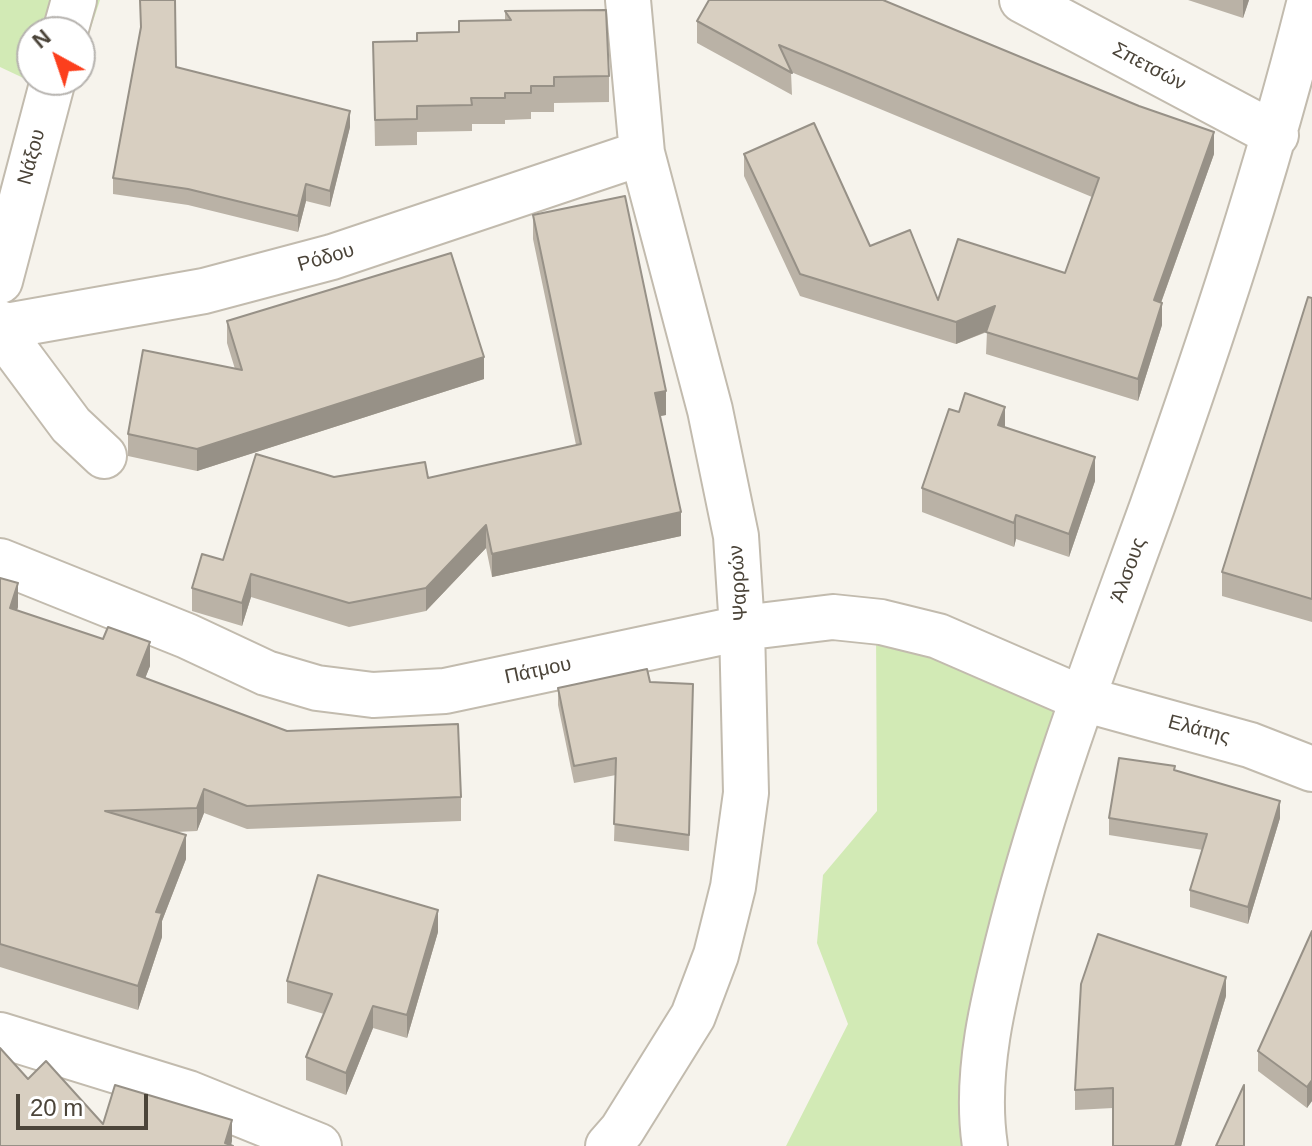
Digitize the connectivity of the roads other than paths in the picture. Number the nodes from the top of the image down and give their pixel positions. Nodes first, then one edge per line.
1 (628, 0) edge
2 (1022, 0) edge
3 (1310, 0) edge
4 (49, 96) edge
5 (1276, 135) junction
6 (642, 153) junction
7 (0, 281) edge
8 (1, 325) edge
9 (104, 456) dead end
10 (0, 561) edge
11 (742, 628) junction
12 (1083, 699) junction
13 (1312, 769) edge
14 (0, 1035) edge
15 (319, 1146) edge
16 (608, 1146) edge
17 (985, 1146) edge

1 - 6 street, Ψαρρών
2 - 5 street, Σπετσών
3 - 5 street, Άλσους
4 - 7 street, Νάξου
5 - 12 street, Άλσους
6 - 8 street, Ρόδου
6 - 11 street, Ψαρρών
8 - 9 street
10 - 11 street, Πάτμου
11 - 12 street, Πάτμου
11 - 16 street, Ψαρρών
12 - 13 street, Ελάτης
12 - 17 street, Άλσους
14 - 15 street

